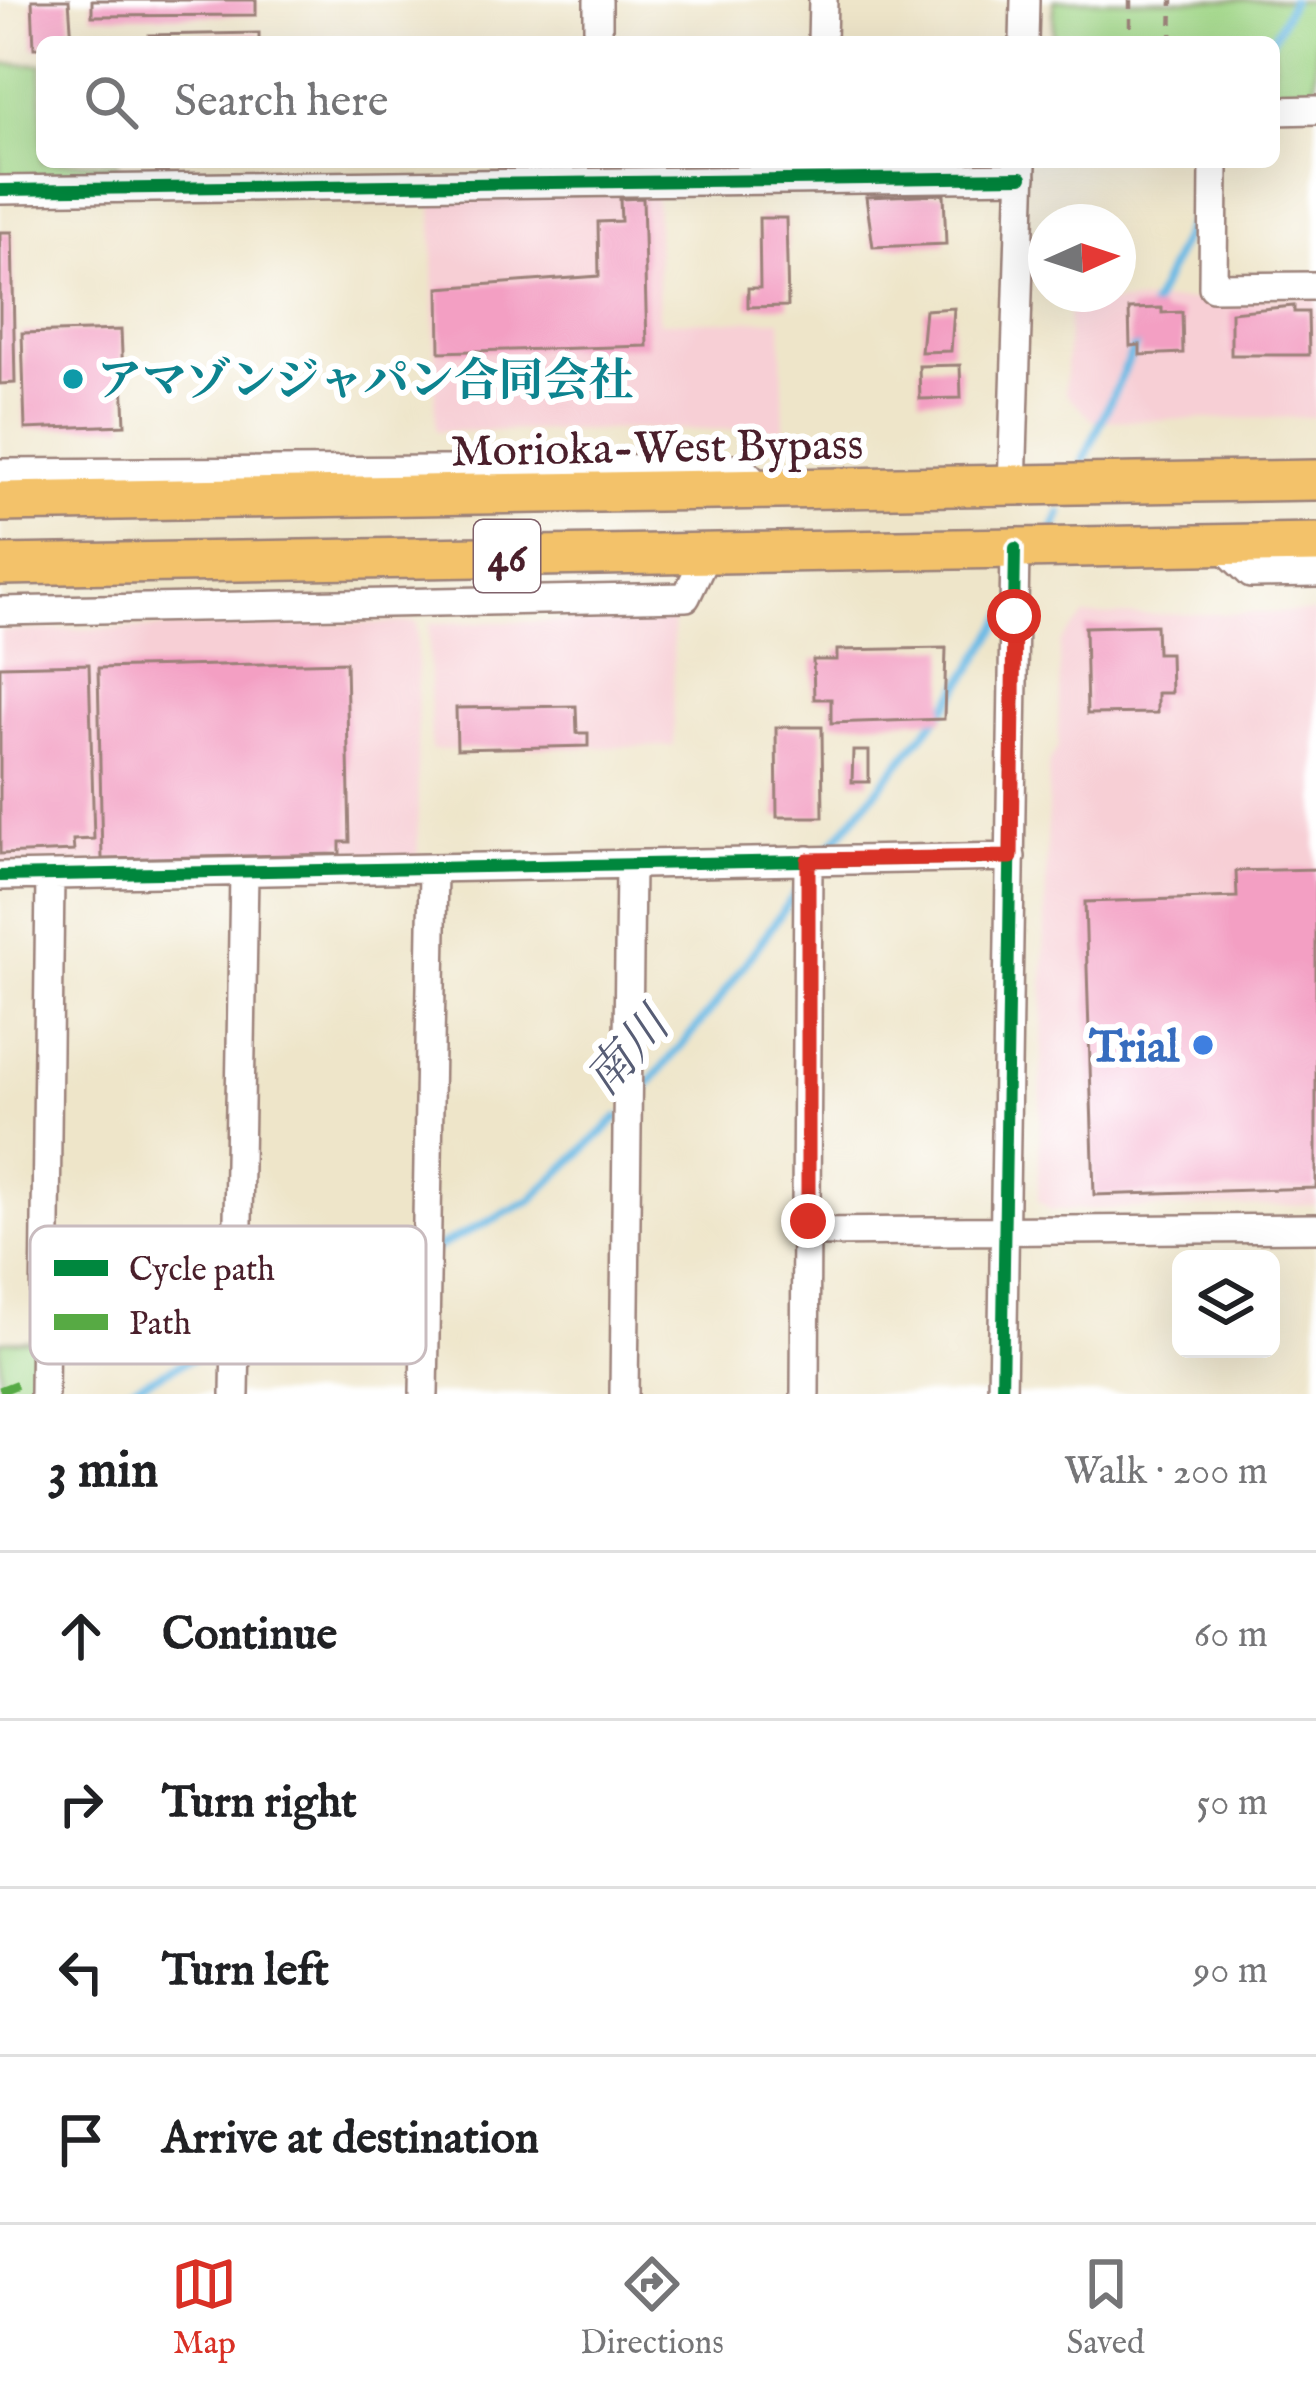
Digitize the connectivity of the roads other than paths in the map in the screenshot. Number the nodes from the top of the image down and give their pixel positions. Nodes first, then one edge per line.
1 (598, 0) edge
2 (823, 0) edge
3 (1025, 0) edge
4 (598, 36) edge
5 (822, 36) edge
6 (1024, 36) edge
7 (1316, 110) edge
8 (1280, 111) edge
9 (1214, 168) edge
10 (598, 170) edge
11 (1022, 170) edge
12 (819, 171) edge
13 (0, 190) edge
14 (1316, 286) edge
15 (0, 473) edge
16 (1316, 480) edge
17 (1012, 489) junction
18 (764, 493) junction
19 (0, 502) edge
20 (1316, 543) edge
21 (1221, 545) junction
22 (707, 553) junction
23 (1014, 562) junction
24 (0, 565) edge
25 (1316, 573) edge
26 (0, 611) edge
27 (1011, 857) junction
28 (808, 860) junction
29 (630, 865) junction
30 (433, 870) junction
31 (244, 873) junction
32 (0, 876) edge
33 (50, 876) junction
34 (46, 1226) edge
35 (238, 1226) edge
36 (1316, 1228) edge
37 (808, 1232) junction
38 (1004, 1234) junction
39 (426, 1278) edge
40 (44, 1364) edge
41 (236, 1364) edge
42 (425, 1364) edge
43 (44, 1394) edge
44 (235, 1394) edge
45 (424, 1394) edge
46 (624, 1394) edge
47 (805, 1394) edge
48 (1002, 1394) edge

1 - 4 street
2 - 5 street
3 - 6 street
7 - 8 street
9 - 14 street
10 - 12 street
10 - 13 street
11 - 12 street
11 - 17 street
15 - 18 street
16 - 17 highway, Morioka-West Bypass / 46
17 - 18 highway, Morioka-West Bypass / 46
18 - 19 highway, Morioka-West Bypass / 46
20 - 21 highway, 46
21 - 23 highway, 46
21 - 25 street
22 - 23 highway, 46
22 - 24 highway, 46
22 - 26 street
23 - 27 street
27 - 28 street
27 - 38 street
28 - 29 street
28 - 37 street
29 - 30 street
29 - 46 street
30 - 31 street
30 - 39 street
31 - 33 street
31 - 35 street
32 - 33 street
33 - 34 street
36 - 38 street
37 - 38 street
37 - 47 street
38 - 48 street
40 - 43 street
41 - 44 street
42 - 45 street

